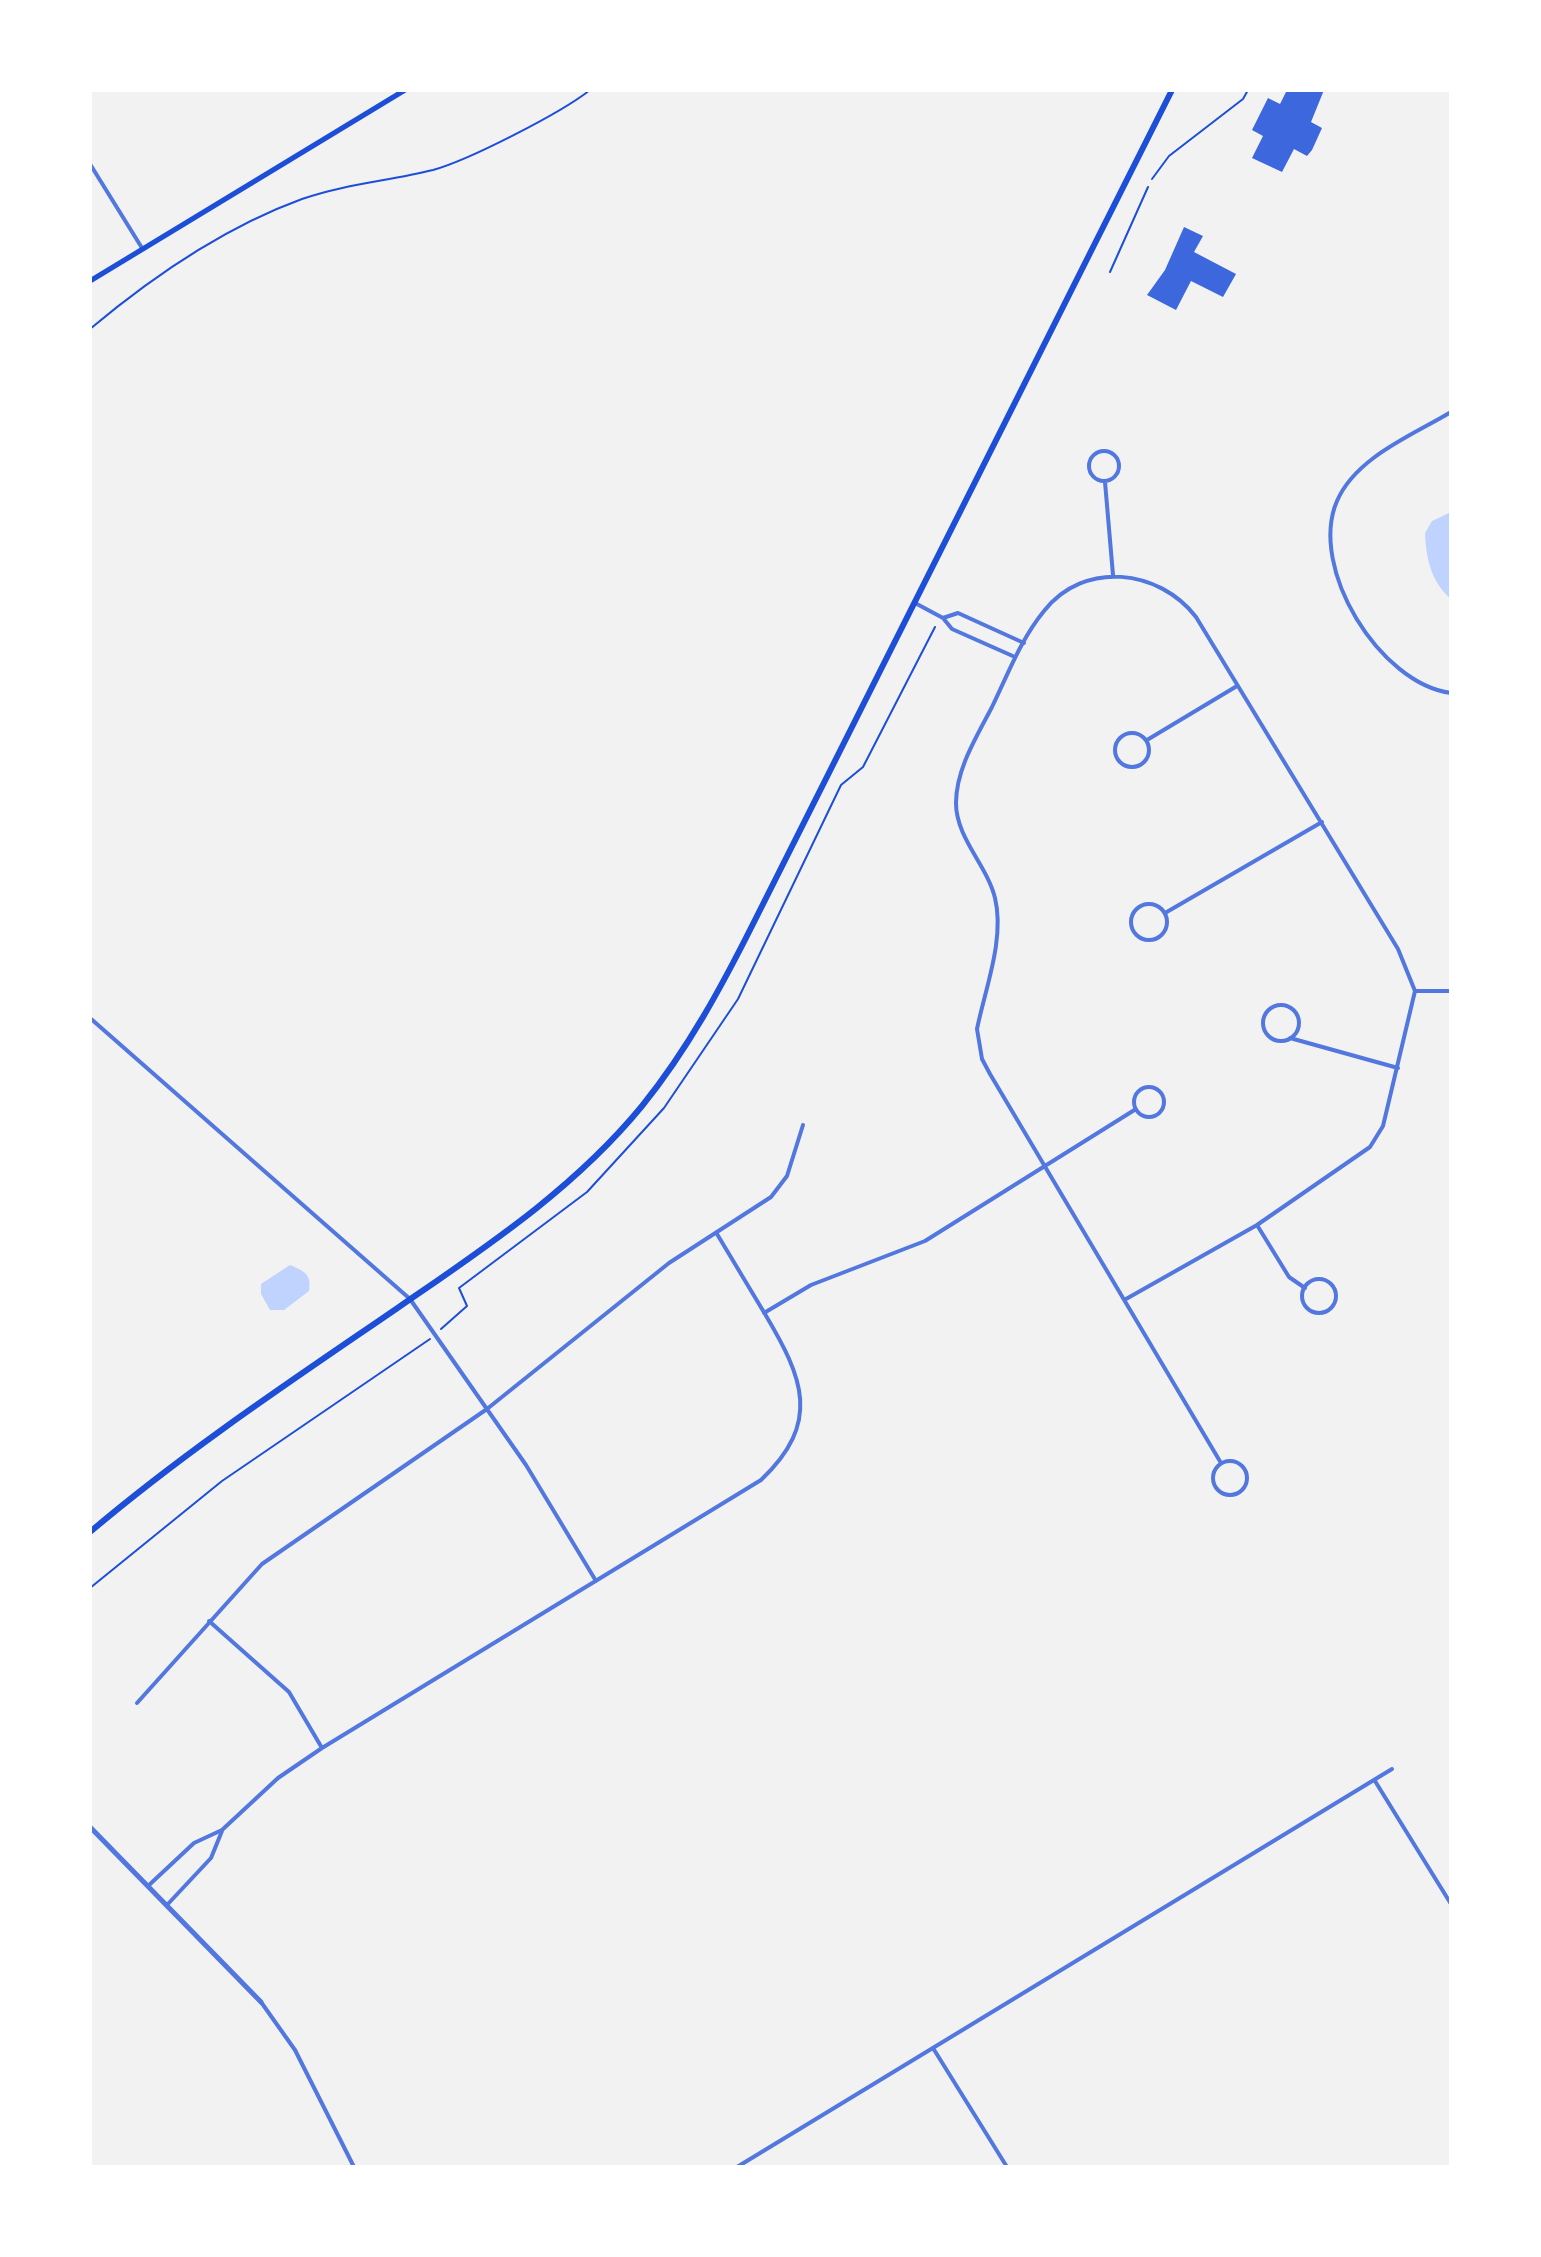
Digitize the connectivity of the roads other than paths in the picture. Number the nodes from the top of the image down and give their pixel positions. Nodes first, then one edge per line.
1 (405, 90) edge
2 (1172, 90) edge
3 (90, 164) edge
4 (142, 248) junction
5 (90, 281) edge
6 (1451, 412) edge
7 (1105, 481) junction
8 (1113, 575) junction
9 (915, 603) junction
10 (943, 618) junction
11 (1024, 643) junction
12 (1015, 657) junction
13 (1237, 686) junction
14 (1451, 693) edge
15 (1147, 740) junction
16 (1322, 822) junction
17 (1165, 913) junction
18 (1415, 991) junction
19 (1451, 991) edge
20 (90, 1018) edge
21 (1290, 1038) junction
22 (1398, 1068) junction
23 (1136, 1109) junction
24 (803, 1125) dead end
25 (1046, 1168) junction
26 (1257, 1225) junction
27 (717, 1234) junction
28 (1305, 1288) junction
29 (410, 1299) junction
30 (1126, 1299) junction
31 (764, 1313) junction
32 (487, 1409) junction
33 (1221, 1463) junction
34 (90, 1532) edge
35 (596, 1581) junction
36 (209, 1621) junction
37 (137, 1703) dead end
38 (322, 1748) junction
39 (1392, 1769) dead end
40 (1375, 1781) junction
41 (90, 1827) edge
42 (222, 1830) junction
43 (148, 1886) junction
44 (1451, 1904) edge
45 (167, 1905) junction
46 (261, 2002) joint
47 (933, 2048) junction
48 (354, 2167) edge
49 (737, 2167) edge
50 (1007, 2167) edge

1 - 4 main road
2 - 9 highway
3 - 4 street
4 - 5 main road
6 - 14 street
7 - 7 street
7 - 8 street
8 - 11 street
8 - 13 street
9 - 10 street
9 - 29 highway
10 - 11 street
10 - 12 street
11 - 12 street
12 - 25 street
13 - 15 street
13 - 16 street
15 - 15 street
16 - 17 street
16 - 18 street
17 - 17 street
18 - 19 street
18 - 22 street
20 - 29 street
21 - 21 street
21 - 22 street
22 - 26 street
23 - 23 street
23 - 25 street
24 - 27 street
25 - 30 street
25 - 31 street
26 - 28 street
26 - 30 street
27 - 31 street
27 - 32 street
28 - 28 street
29 - 32 street
29 - 34 highway
30 - 33 street
31 - 35 street
32 - 35 street
32 - 36 street
33 - 33 street
35 - 38 street
36 - 37 street
36 - 38 street
38 - 42 street
39 - 40 street
40 - 44 street
40 - 47 street
41 - 43 street
42 - 43 street
42 - 45 street
43 - 45 street
45 - 46 street
46 - 48 street
47 - 49 street
47 - 50 street

